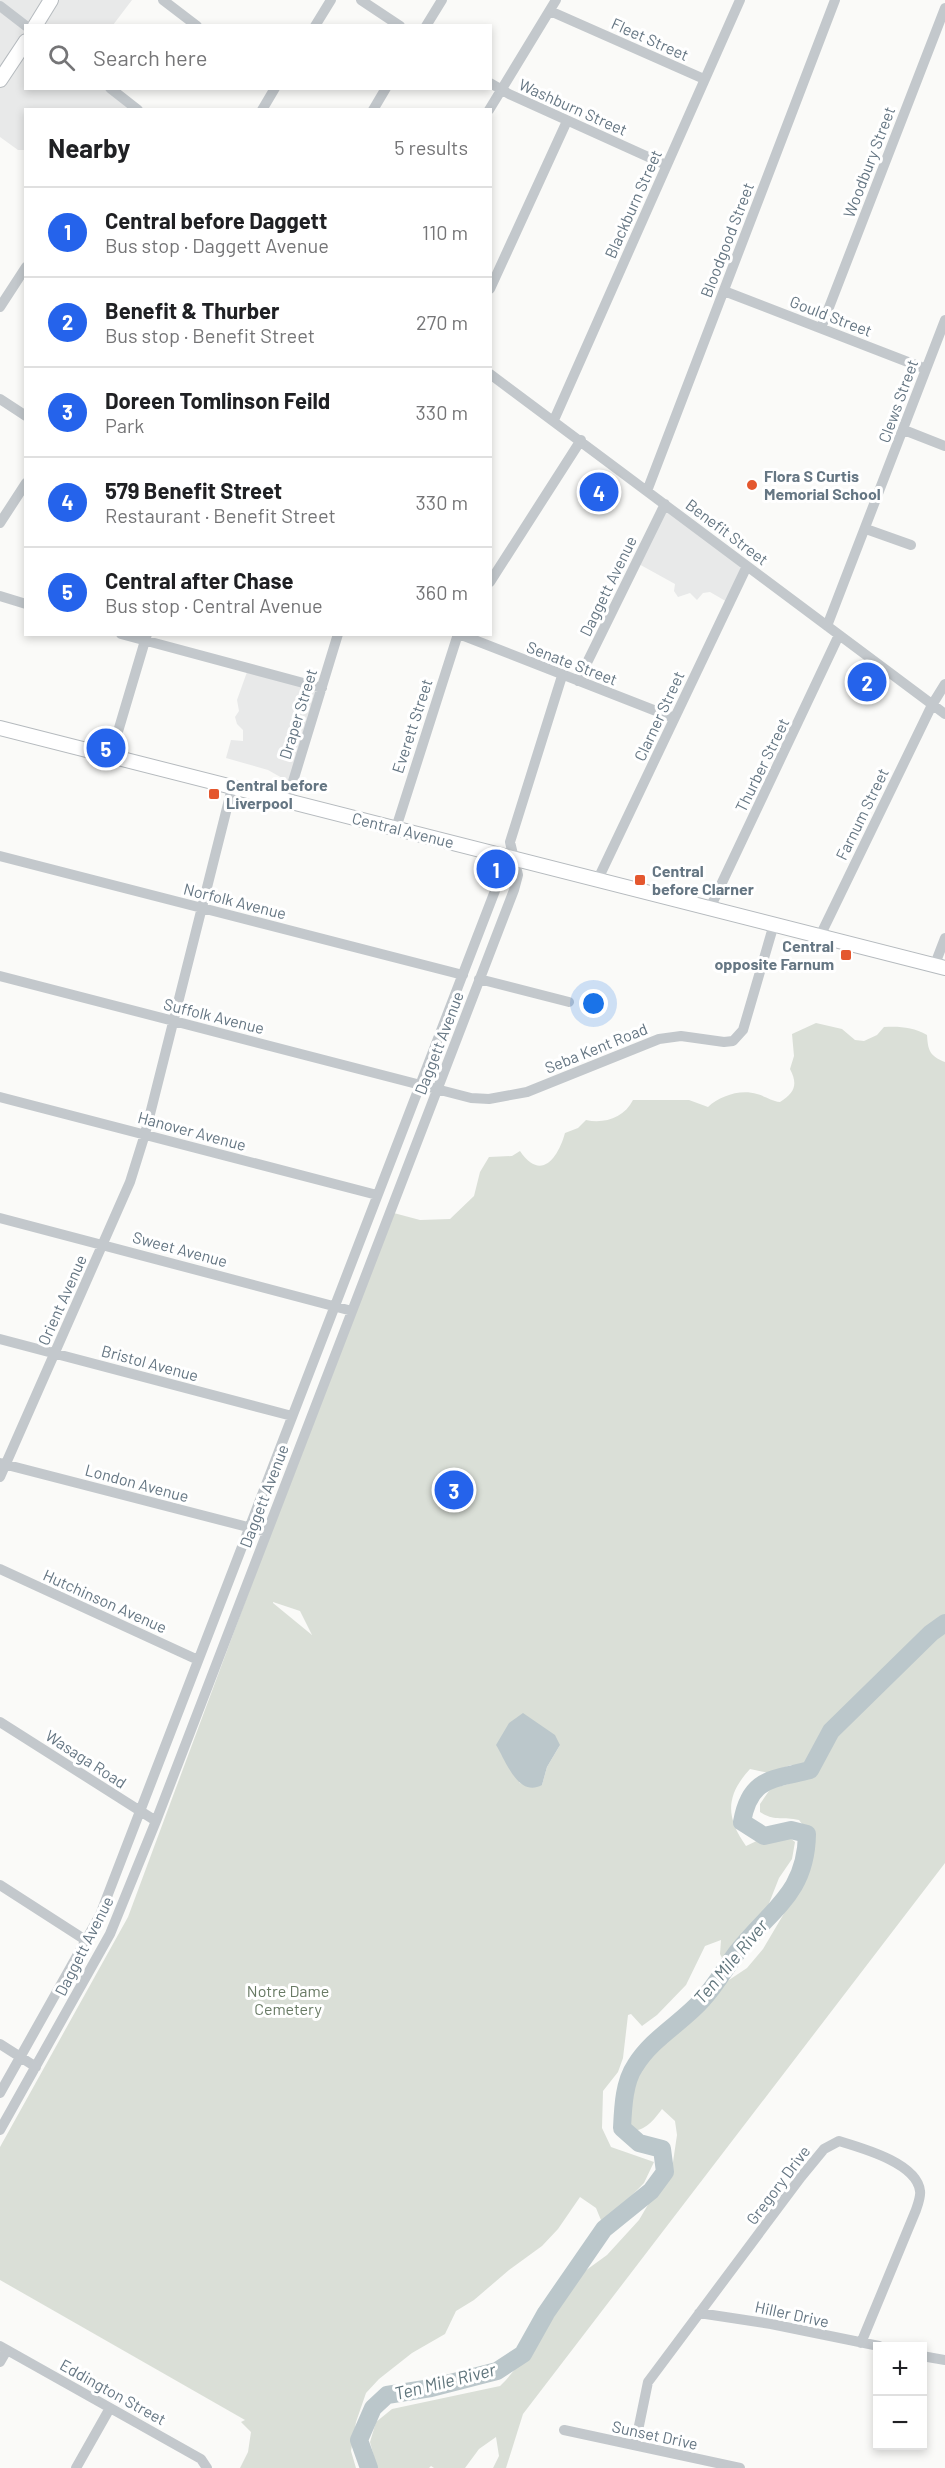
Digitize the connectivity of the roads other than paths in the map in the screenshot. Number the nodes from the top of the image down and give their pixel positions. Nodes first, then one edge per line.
1 (51, 0) edge
2 (163, 0) edge
3 (331, 0) edge
4 (361, 0) edge
5 (442, 0) edge
6 (556, 0) edge
7 (740, 0) edge
8 (835, 0) edge
9 (0, 6) edge
10 (945, 8) edge
11 (550, 11) junction
12 (24, 24) edge
13 (36, 24) edge
14 (194, 24) edge
15 (316, 24) edge
16 (397, 24) edge
17 (427, 24) edge
18 (24, 44) edge
19 (0, 80) edge
20 (704, 80) junction
21 (492, 84) edge
22 (112, 90) edge
23 (274, 90) edge
24 (385, 90) edge
25 (501, 90) junction
26 (130, 107) edge
27 (263, 108) edge
28 (374, 108) edge
29 (490, 108) edge
30 (567, 121) junction
31 (666, 165) junction
32 (24, 270) edge
33 (492, 285) edge
34 (724, 291) junction
35 (0, 307) edge
36 (945, 320) edge
37 (821, 328) junction
38 (926, 369) junction
39 (492, 375) edge
40 (0, 399) edge
41 (24, 415) edge
42 (554, 420) junction
43 (904, 430) junction
44 (580, 440) junction
45 (945, 446) edge
46 (24, 486) edge
47 (647, 491) junction
48 (665, 504) junction
49 (0, 523) edge
50 (866, 529) junction
51 (911, 545) dead end
52 (747, 566) junction
53 (492, 579) edge
54 (0, 596) edge
55 (24, 603) edge
56 (827, 626) junction
57 (839, 635) junction
58 (337, 636) edge
59 (457, 636) edge
60 (463, 636) edge
61 (146, 638) edge
62 (562, 676) junction
63 (578, 681) junction
64 (945, 684) edge
65 (322, 688) junction
66 (932, 705) junction
67 (945, 714) edge
68 (674, 718) junction
69 (0, 728) edge
70 (111, 755) junction
71 (232, 788) junction
72 (287, 801) junction
73 (396, 828) junction
74 (0, 856) edge
75 (512, 859) junction
76 (598, 879) junction
77 (201, 908) junction
78 (710, 908) junction
79 (774, 924) junction
80 (819, 936) junction
81 (945, 938) edge
82 (940, 966) edge
83 (463, 975) junction
84 (0, 976) edge
85 (479, 979) junction
86 (568, 1002) dead end
87 (172, 1021) junction
88 (420, 1084) junction
89 (438, 1089) junction
90 (0, 1096) edge
91 (145, 1134) junction
92 (377, 1194) junction
93 (0, 1218) edge
94 (103, 1245) junction
95 (334, 1305) junction
96 (352, 1311) junction
97 (0, 1339) edge
98 (55, 1353) junction
99 (292, 1416) junction
100 (3, 1464) edge
101 (0, 1477) edge
102 (248, 1527) junction
103 (267, 1532) junction
104 (0, 1569) edge
105 (198, 1660) junction
106 (0, 1722) edge
107 (140, 1812) junction
108 (156, 1821) junction
109 (0, 1885) edge
110 (87, 1941) junction
111 (0, 2044) edge
112 (21, 2057) junction
113 (36, 2067) junction
114 (0, 2093) edge
115 (0, 2130) edge
116 (699, 2313) junction
117 (861, 2343) junction
118 (873, 2345) edge
119 (3, 2348) edge
120 (927, 2357) edge
121 (945, 2360) edge
122 (0, 2362) edge
123 (110, 2408) junction
124 (564, 2430) dead end
125 (635, 2445) junction
126 (76, 2468) edge
127 (207, 2468) edge
128 (740, 2468) edge

1 - 13 main road
2 - 14 street
3 - 15 street
4 - 16 street
5 - 17 street
6 - 11 street
7 - 20 street, Blackburn Street
8 - 34 street, Bloodgood Street
9 - 12 street
10 - 37 street, Woodbury Street
11 - 20 street, Fleet Street
11 - 25 street
18 - 19 main road
20 - 31 street, Blackburn Street
21 - 25 street, Washburn Street
22 - 26 street
23 - 27 street
24 - 28 street
25 - 29 street
25 - 30 street, Washburn Street
30 - 31 street, Washburn Street
30 - 33 street
31 - 42 street, Blackburn Street
32 - 35 street
34 - 37 street, Gould Street
34 - 47 street, Bloodgood Street
36 - 38 street, Clews Street
37 - 38 street, Gould Street
38 - 43 street, Clews Street
39 - 42 street, Benefit Street
40 - 41 street
42 - 44 street, Benefit Street
43 - 45 street
43 - 50 street, Clews Street
44 - 47 street, Benefit Street
44 - 53 street
46 - 49 street
47 - 48 street, Benefit Street
48 - 52 street, Benefit Street
48 - 63 street, Daggett Avenue
50 - 51 street
50 - 56 street, Clews Street
52 - 56 street, Benefit Street
52 - 68 street, Clarner Street
54 - 55 street
56 - 57 street, Benefit Street
57 - 66 street, Benefit Street
57 - 78 street, Thurber Street
58 - 65 street, Draper Street
59 - 73 street, Everett Street
60 - 62 street, Senate Street
61 - 65 street
61 - 70 street
62 - 63 street, Senate Street
62 - 75 street, Daggett Avenue
63 - 68 street, Senate Street
64 - 66 street, Farnum Street
65 - 72 street, Draper Street
66 - 67 street, Benefit Street
66 - 80 street, Farnum Street
68 - 76 street, Clarner Street
69 - 70 main road, Central Avenue
70 - 71 main road, Central Avenue
71 - 72 main road, Central Avenue
71 - 77 street, Orient Avenue
72 - 73 main road, Central Avenue
73 - 75 main road, Central Avenue
74 - 77 street, Norfolk Avenue
75 - 76 main road, Central Avenue
75 - 83 street, Daggett Avenue
75 - 85 street, Daggett Avenue
76 - 78 main road, Central Avenue
77 - 83 street, Norfolk Avenue
77 - 87 street, Orient Avenue
78 - 79 main road, Central Avenue
79 - 80 main road, Central Avenue
79 - 89 street, Seba Kent Road
80 - 82 main road, Central Avenue
81 - 82 street
83 - 88 street, Daggett Avenue
84 - 87 street, Suffolk Avenue
85 - 86 street
85 - 89 street, Daggett Avenue
87 - 88 street, Suffolk Avenue
87 - 91 street, Orient Avenue
88 - 89 street, Seba Kent Road
88 - 92 street, Daggett Avenue
89 - 96 street, Daggett Avenue
90 - 91 street, Hanover Avenue
91 - 92 street, Hanover Avenue
91 - 94 street, Orient Avenue
92 - 95 street, Daggett Avenue
93 - 94 street, Sweet Avenue
94 - 95 street, Sweet Avenue
94 - 98 street, Orient Avenue
95 - 96 street, Sweet Avenue
95 - 99 street, Daggett Avenue
96 - 103 street, Daggett Avenue
97 - 98 street, Bristol Avenue
98 - 99 street, Bristol Avenue
98 - 100 street, Orient Avenue
99 - 102 street, Daggett Avenue
100 - 101 street, Orient Avenue
100 - 102 street, London Avenue
102 - 103 street, London Avenue
102 - 105 street, Daggett Avenue
103 - 108 street, Daggett Avenue
104 - 105 street, Hutchinson Avenue
105 - 107 street, Daggett Avenue
106 - 107 street, Wasaga Road
107 - 108 street, Wasaga Road
107 - 110 street, Daggett Avenue
108 - 113 street, Daggett Avenue
109 - 110 street
110 - 112 street, Daggett Avenue
111 - 112 street
112 - 113 street
112 - 114 street, Daggett Avenue
113 - 115 street, Daggett Avenue
116 - 117 street, Hiller Drive
116 - 117 street, Gregory Drive
116 - 125 street, Gregory Drive
117 - 118 street, Hiller Drive
119 - 122 street
119 - 123 street, Eddington Street
120 - 121 street
123 - 126 street
123 - 127 street, Eddington Street
124 - 125 street, Sunset Drive
125 - 128 street, Sunset Drive

